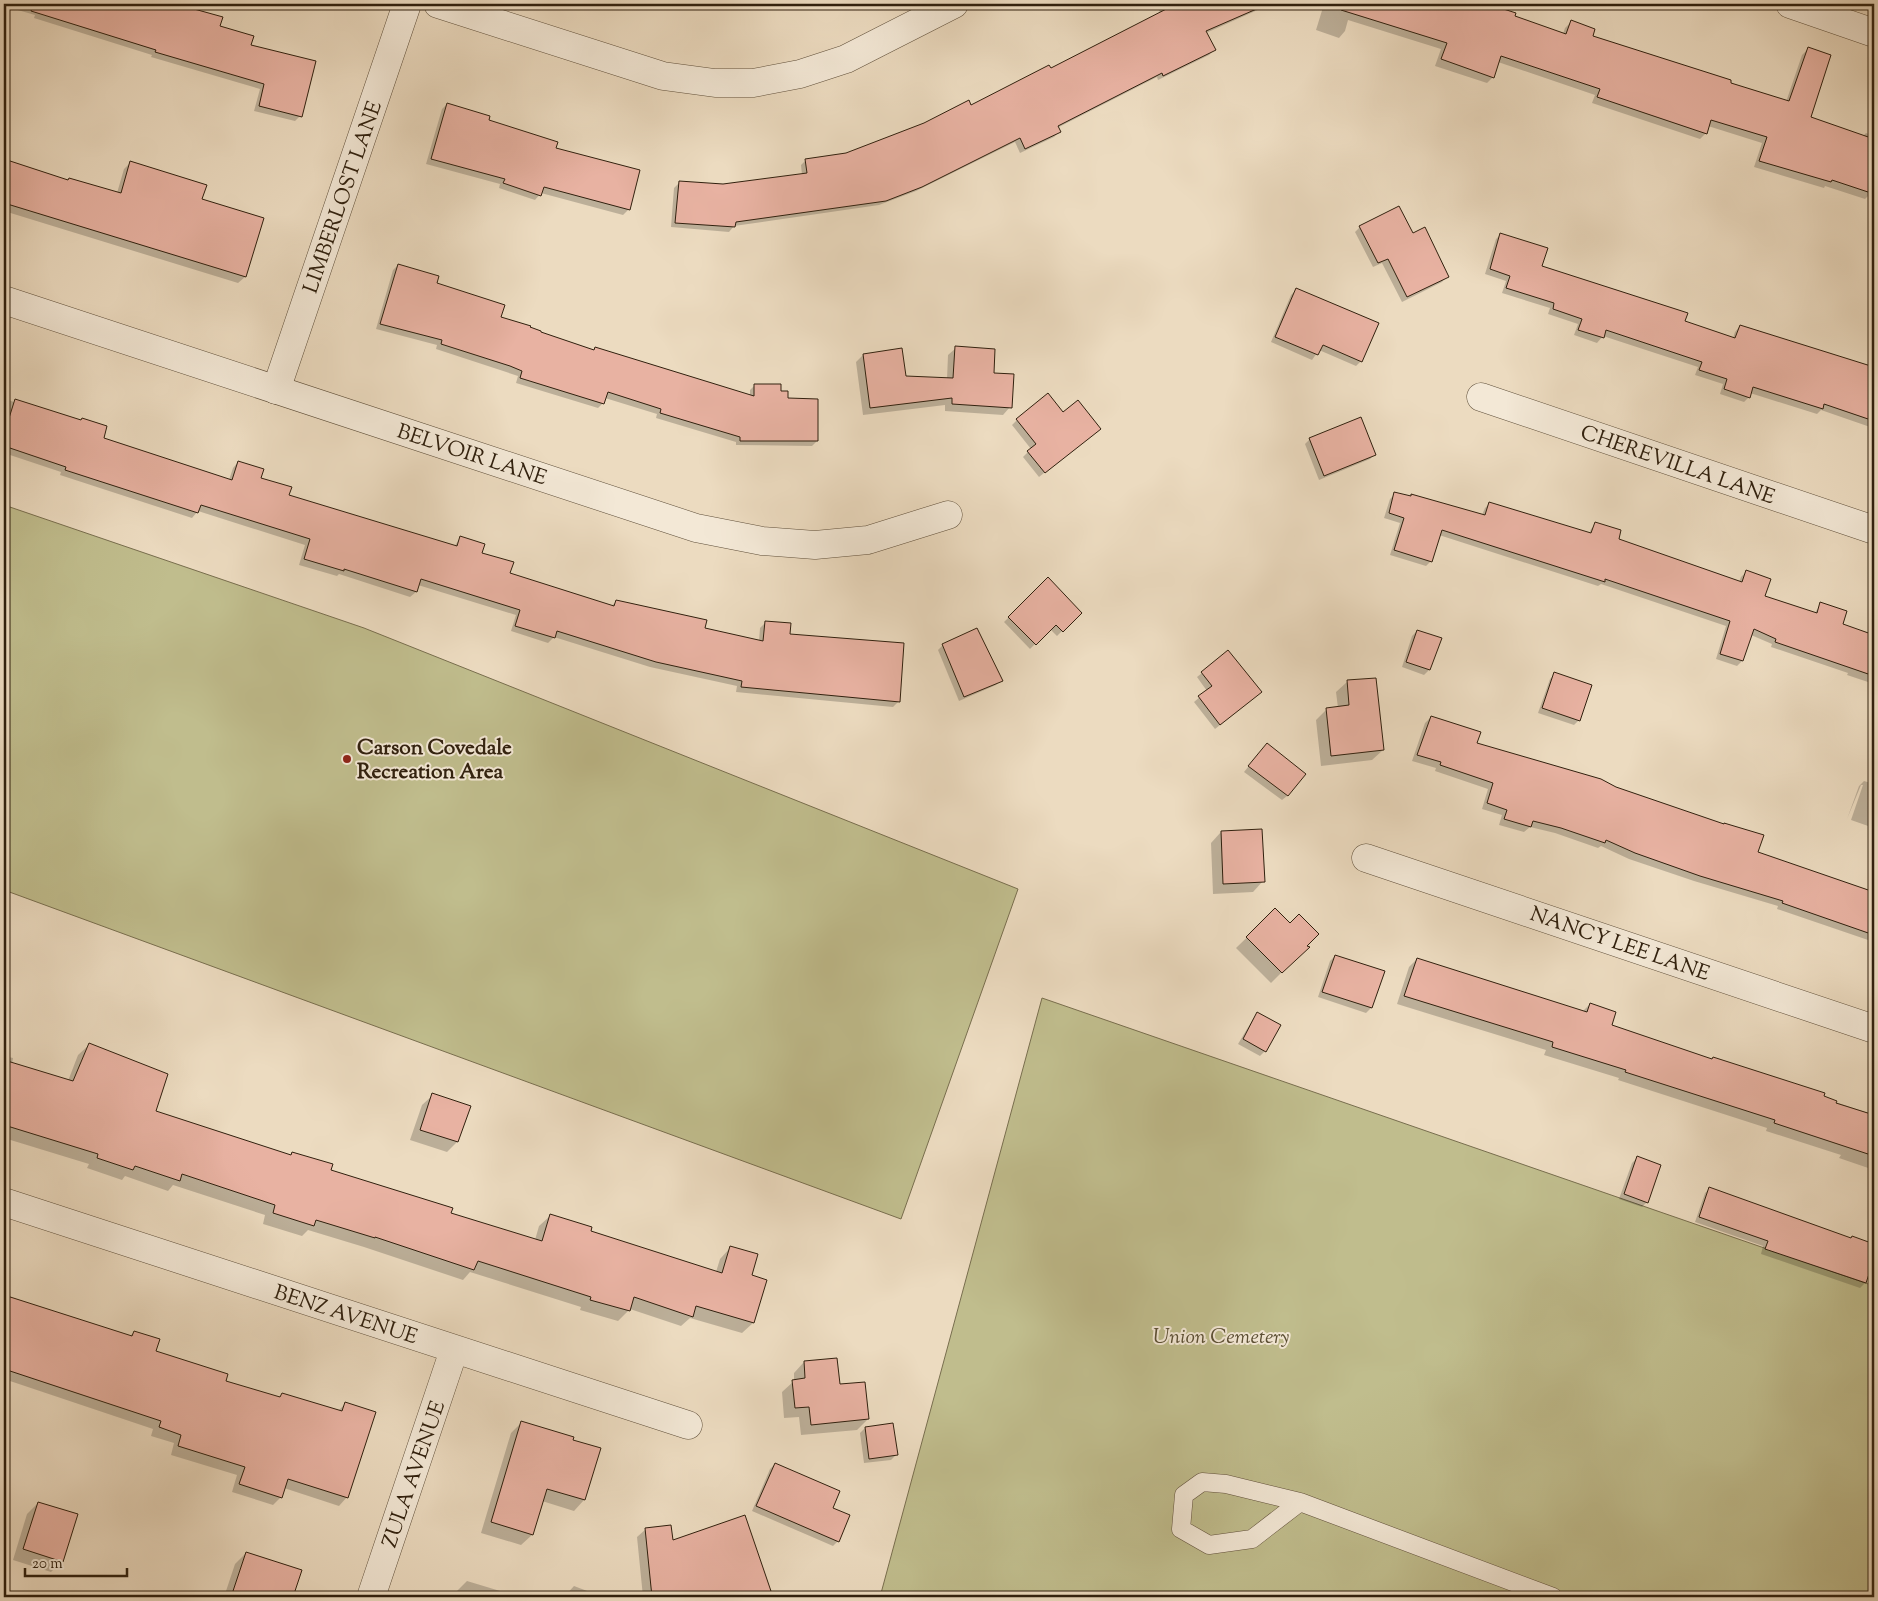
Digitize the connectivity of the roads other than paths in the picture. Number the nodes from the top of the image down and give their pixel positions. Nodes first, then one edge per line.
1 (407, 4) edge
2 (438, 4) edge
3 (954, 4) edge
4 (1790, 4) edge
5 (1874, 32) edge
6 (4, 300) edge
7 (276, 390) junction
8 (1481, 397) dead end
9 (948, 515) dead end
10 (1874, 530) edge
11 (1366, 858) dead end
12 (1874, 1029) edge
13 (4, 1202) edge
14 (454, 1350) junction
15 (688, 1425) dead end
16 (1300, 1502) junction
17 (371, 1597) edge
18 (1553, 1597) edge

1 - 7 street, LIMBERLOST LANE
2 - 3 street
4 - 5 street
6 - 7 street, BELVOIR LANE
7 - 9 street, BELVOIR LANE
8 - 10 street, CHEREVILLA LANE
11 - 12 street, NANCY LEE LANE
13 - 14 street, BENZ AVENUE
14 - 15 street, BENZ AVENUE
14 - 17 street, ZULA AVENUE
16 - 16 lane
16 - 18 lane

